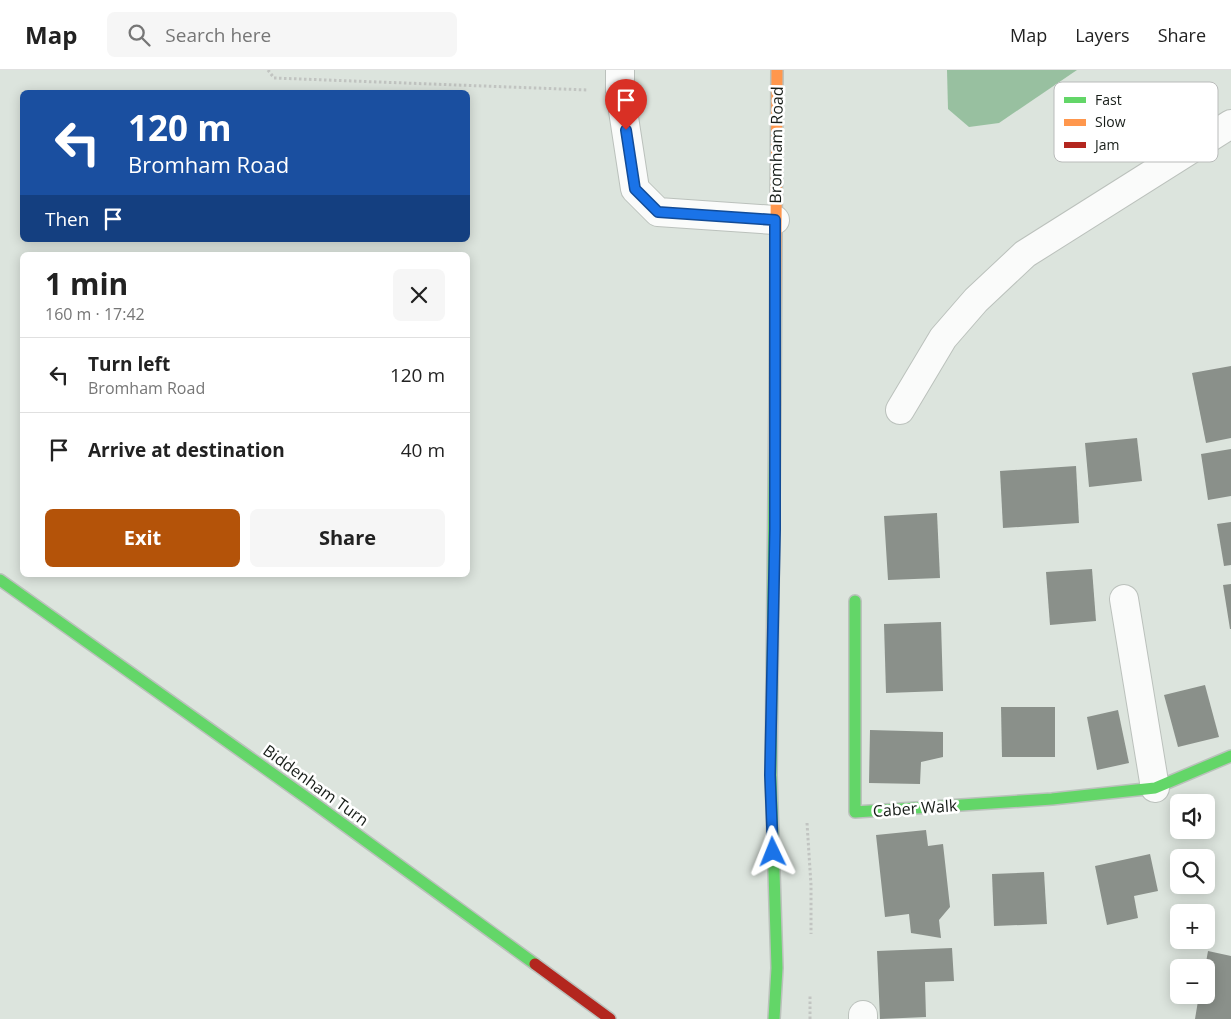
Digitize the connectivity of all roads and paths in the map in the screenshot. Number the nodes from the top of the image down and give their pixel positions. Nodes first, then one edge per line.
1 (268, 70) edge
2 (777, 70) edge
3 (620, 80) edge
4 (1231, 124) edge
5 (1218, 132) edge
6 (1171, 162) edge
7 (775, 220) junction
8 (900, 410) dead end
9 (0, 580) edge
10 (1124, 599) dead end
11 (855, 601) dead end
12 (1231, 756) edge
13 (1155, 788) junction
14 (610, 1019) edge
15 (774, 1019) edge

1 - 3 path
2 - 7 street, Bromham Road
3 - 7 street, Bromham Road
4 - 5 street
6 - 8 street
7 - 15 street, Bromham Road
9 - 14 street, Biddenham Turn
10 - 13 street
11 - 13 street, Caber Walk
12 - 13 street, Caber Walk

